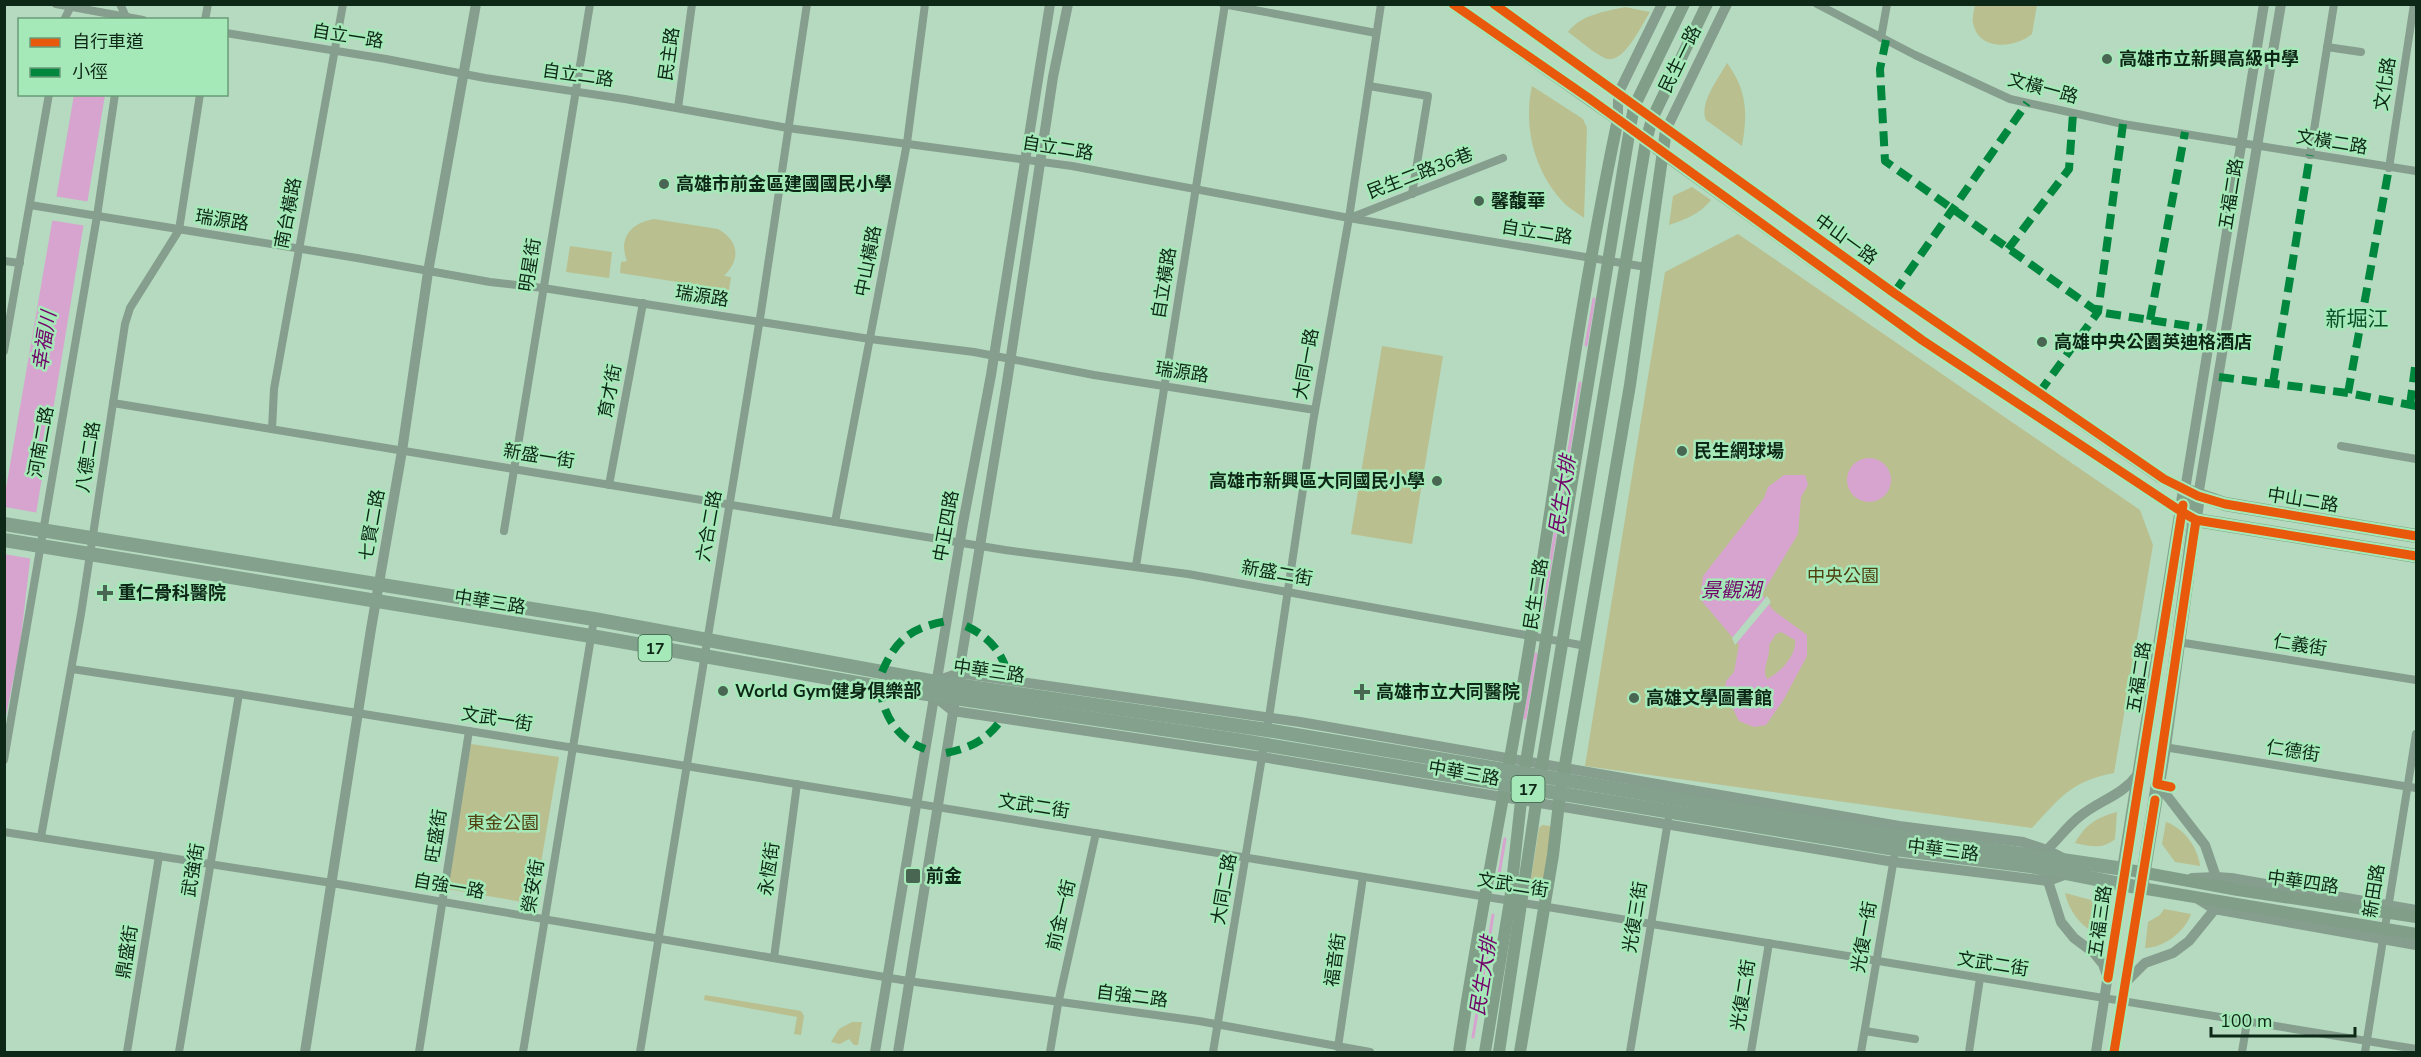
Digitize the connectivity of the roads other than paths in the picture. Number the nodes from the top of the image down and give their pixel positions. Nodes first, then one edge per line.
1 (56, 4) edge
2 (120, 4) edge
3 (343, 4) edge
4 (476, 4) edge
5 (590, 4) edge
6 (692, 4) edge
7 (807, 4) edge
8 (925, 4) edge
9 (1050, 4) edge
10 (1068, 4) edge
11 (1381, 4) edge
12 (1453, 4) edge
13 (1494, 4) edge
14 (1662, 4) edge
15 (1684, 4) edge
16 (1707, 4) edge
17 (1727, 4) edge
18 (1818, 4) edge
19 (1887, 4) edge
20 (2264, 4) edge
21 (2281, 4) edge
22 (2334, 4) edge
23 (2414, 4) edge
24 (1225, 5) edge
25 (74, 6) edge
26 (124, 17) edge
27 (228, 33) edge
28 (1376, 33) junction
29 (1881, 38) junction
30 (2327, 47) junction
31 (336, 50) junction
32 (2361, 52) dead end
33 (464, 74) junction
34 (1369, 86) junction
35 (576, 91) junction
36 (1618, 94) junction
37 (49, 96) edge
38 (115, 96) edge
39 (200, 96) edge
40 (1634, 107) junction
41 (678, 108) junction
42 (1618, 119) junction
43 (1652, 119) junction
44 (788, 128) junction
45 (1630, 128) junction
46 (1666, 130) junction
47 (1647, 141) junction
48 (907, 143) junction
49 (2242, 144) junction
50 (2257, 147) junction
51 (1662, 152) junction
52 (2310, 155) junction
53 (1503, 158) dead end
54 (1025, 159) junction
55 (1041, 161) junction
56 (2389, 168) junction
57 (2416, 171) edge
58 (1196, 189) junction
59 (1412, 194) junction
60 (34, 205) junction
61 (97, 216) junction
62 (1349, 218) junction
63 (179, 230) junction
64 (297, 249) junction
65 (1592, 258) junction
66 (1608, 260) junction
67 (4, 261) edge
68 (20, 263) junction
69 (1627, 264) junction
70 (1646, 267) junction
71 (428, 272) junction
72 (543, 288) junction
73 (643, 303) junction
74 (759, 322) junction
75 (870, 339) junction
76 (4, 351) edge
77 (994, 356) junction
78 (1011, 359) junction
79 (1166, 386) junction
80 (113, 403) junction
81 (1315, 410) junction
82 (273, 429) junction
83 (2341, 446) dead end
84 (402, 451) junction
85 (2416, 459) edge
86 (513, 469) junction
87 (609, 485) junction
88 (2185, 490) junction
89 (2198, 496) junction
90 (729, 504) junction
91 (2182, 512) junction
92 (2196, 519) junction
93 (836, 522) junction
94 (4, 524) edge
95 (43, 530) junction
96 (504, 531) dead end
97 (92, 536) junction
98 (2416, 536) edge
99 (4, 540) edge
100 (960, 542) junction
101 (979, 546) junction
102 (39, 547) junction
103 (89, 554) junction
104 (2416, 556) edge
105 (1136, 566) junction
106 (379, 584) junction
107 (1289, 591) junction
108 (376, 602) junction
109 (594, 619) junction
110 (591, 636) junction
111 (1531, 637) junction
112 (706, 639) junction
113 (1547, 640) junction
114 (2178, 642) junction
115 (1563, 643) junction
116 (1586, 646) junction
117 (704, 657) junction
118 (72, 669) junction
119 (2416, 680) edge
120 (935, 689) junction
121 (956, 692) junction
122 (239, 694) junction
123 (359, 713) junction
124 (469, 731) junction
125 (2416, 734) edge
126 (1266, 737) junction
127 (2164, 747) junction
128 (573, 748) junction
129 (4, 760) edge
130 (686, 766) junction
131 (2141, 770) junction
132 (1564, 773) junction
133 (2159, 775) junction
134 (1505, 778) junction
135 (1523, 781) junction
136 (1539, 783) junction
137 (797, 784) junction
138 (2412, 787) edge
139 (1559, 801) junction
140 (916, 804) junction
141 (1670, 805) junction
142 (937, 807) junction
143 (4, 832) edge
144 (1096, 833) junction
145 (41, 837) junction
146 (1896, 843) junction
147 (2042, 854) junction
148 (159, 856) junction
149 (1246, 858) junction
150 (211, 864) junction
151 (2066, 868) junction
152 (2124, 869) junction
153 (2144, 873) junction
154 (1364, 877) junction
155 (2216, 877) junction
156 (2185, 879) junction
157 (2048, 881) junction
158 (332, 883) junction
159 (2122, 884) junction
160 (2141, 888) junction
161 (1484, 897) junction
162 (442, 902) junction
163 (1516, 902) junction
164 (2217, 906) junction
165 (1545, 907) junction
166 (2388, 909) junction
167 (2416, 910) edge
168 (2416, 917) edge
169 (544, 919) junction
170 (1651, 924) junction
171 (2384, 934) junction
172 (2416, 934) edge
173 (658, 938) junction
174 (1769, 944) junction
175 (2416, 945) edge
176 (774, 958) junction
177 (1876, 960) junction
178 (888, 977) junction
179 (1980, 978) junction
180 (2108, 978) junction
181 (908, 981) junction
182 (2125, 983) junction
183 (2105, 999) junction
184 (2122, 1001) junction
185 (1058, 1004) junction
186 (2247, 1022) junction
187 (1218, 1026) junction
188 (1865, 1031) junction
189 (1915, 1040) dead end
190 (2366, 1041) junction
191 (1338, 1047) junction
192 (2416, 1049) edge
193 (127, 1053) edge
194 (179, 1053) edge
195 (305, 1053) edge
196 (419, 1053) edge
197 (523, 1053) edge
198 (640, 1053) edge
199 (875, 1053) edge
200 (898, 1053) edge
201 (1050, 1053) edge
202 (1213, 1053) edge
203 (1370, 1053) edge
204 (1459, 1053) edge
205 (1485, 1053) edge
206 (1499, 1053) edge
207 (1520, 1053) edge
208 (1630, 1053) edge
209 (1750, 1053) edge
210 (1861, 1053) edge
211 (1969, 1053) edge
212 (2096, 1053) edge
213 (2114, 1053) edge
214 (2242, 1053) edge
215 (2365, 1053) edge

1 - 25 street
2 - 26 street
3 - 31 street, 南台橫路
4 - 33 street, 七賢二路
5 - 35 street, 明星街
6 - 41 street, 民主路
7 - 44 street, 六合二路
8 - 48 street, 中山橫路
9 - 54 street, 中正四路
10 - 55 street, 中正四路
11 - 28 street, 大同一路
12 - 42 main road, 中山一路
13 - 36 main road, 中山一路
14 - 36 street
15 - 40 main road, 民生一路
16 - 43 main road, 民生一路
17 - 46 street, 民生一路
18 - 29 street, 文橫一路
19 - 29 street
20 - 49 street, 五福二路
21 - 50 street, 五福二路
22 - 30 street
23 - 56 street, 文化路
24 - 28 street
24 - 58 street, 自立橫路
25 - 26 street
27 - 31 street, 自立一路
28 - 34 street, 大同一路
29 - 49 street, 文橫一路
30 - 32 street
30 - 52 street
31 - 33 street, 自立一路
31 - 64 street, 南台橫路
33 - 35 street, 自立二路
33 - 71 street, 七賢二路
34 - 59 street
34 - 62 street, 大同一路
35 - 41 street, 自立二路
35 - 72 street, 明星街
36 - 40 main road, 中山一路
36 - 42 street
37 - 60 street
38 - 61 street, 河南二路
39 - 63 street, 八德二路
40 - 43 main road, 中山一路
40 - 45 main road, 民生二路
41 - 44 street, 自立二路
42 - 45 main road, 中山一路
42 - 65 main road
43 - 46 main road, 中山一路
43 - 47 main road, 民生一路
44 - 48 street, 自立二路
44 - 74 street, 六合二路
45 - 47 main road, 中山一路
45 - 66 main road, 民生二路
46 - 51 main road
46 - 88 main road, 中山一路
47 - 51 main road, 中山一路
47 - 69 main road, 民生二路
48 - 54 street, 自立二路
48 - 75 street, 中山橫路
49 - 50 street, 文橫二路
49 - 88 street, 五福二路
50 - 52 street, 文橫二路
50 - 89 street, 五福二路
51 - 70 main road
51 - 91 main road, 中山一路
52 - 56 street, 文橫二路
53 - 59 street, 民生二路36巷
54 - 55 street, 自立二路
54 - 77 street, 中正四路
55 - 58 street, 自立二路
55 - 78 street, 中正四路
56 - 57 street, 文橫二路
58 - 62 street, 自立二路
58 - 79 street, 自立橫路
59 - 62 street, 民生二路36巷
60 - 61 street, 瑞源路
60 - 68 street
61 - 63 street, 瑞源路
61 - 95 street, 河南二路
62 - 65 street, 自立二路
62 - 81 street, 大同一路
63 - 64 street, 瑞源路
63 - 80 street, 八德二路
64 - 71 street, 瑞源路
64 - 82 street, 南台橫路
65 - 66 street, 自立二路
65 - 111 main road
66 - 69 street, 自立二路
66 - 113 main road, 民生二路
67 - 68 street
68 - 76 street
69 - 70 street, 自立二路
69 - 115 main road, 民生二路
70 - 116 main road
71 - 72 street, 瑞源路
71 - 84 street, 七賢二路
72 - 73 street, 瑞源路
72 - 86 street, 明星街
73 - 74 street, 瑞源路
73 - 87 street, 育才街
74 - 75 street, 瑞源路
74 - 90 street, 六合二路
75 - 77 street, 瑞源路
75 - 93 street, 中山橫路
77 - 78 street, 瑞源路
77 - 100 street, 中正四路
78 - 79 street, 瑞源路
78 - 101 street, 中正四路
79 - 81 street, 瑞源路
79 - 105 street, 自立橫路
80 - 82 street, 新盛一街
80 - 97 street, 八德二路
81 - 107 street, 大同一路
82 - 84 street, 新盛一街
83 - 85 street
84 - 86 street, 新盛一街
84 - 106 street, 七賢二路
86 - 87 street, 新盛一街
86 - 96 street, 明星街
87 - 90 street, 新盛一街
88 - 89 main road, 中山二路
88 - 91 main road, 五福二路
89 - 92 main road, 五福二路
89 - 98 main road, 中山二路
90 - 93 street, 新盛一街
90 - 112 street, 六合二路
91 - 92 main road, 中山一路
91 - 131 main road, 五福二路
92 - 104 main road, 中山二路
92 - 114 main road, 五福二路
93 - 100 street, 新盛一街
94 - 95 main road, 17
95 - 97 main road, 中華三路 / 17
95 - 102 street, 河南二路
97 - 103 street, 八德二路
97 - 106 main road, 中華三路 / 17
99 - 102 main road, 17
100 - 101 street, 新盛二街
100 - 120 street, 中正四路
101 - 105 street, 新盛二街
101 - 121 street, 中正四路
102 - 103 main road, 中華三路 / 17
102 - 129 street, 河南二路
103 - 108 main road, 中華三路 / 17
103 - 118 street, 八德二路
105 - 107 street, 新盛二街
106 - 108 street, 七賢二路
106 - 109 main road, 中華三路 / 17
107 - 111 street, 新盛二街
107 - 126 street, 大同一路
108 - 110 main road, 中華三路 / 17
108 - 123 street, 七賢二路
109 - 110 street, 榮安街
109 - 112 main road, 中華三路 / 17
110 - 117 main road, 中華三路 / 17
110 - 128 street, 榮安街
111 - 113 street, 新盛二街
111 - 134 main road
112 - 117 street, 六合二路
112 - 120 main road, 中華三路 / 17
113 - 115 street, 新盛二街
113 - 135 main road, 民生二路
114 - 119 street, 仁義街
114 - 127 main road, 五福二路
115 - 116 street, 新盛二街
115 - 136 main road, 民生二路
116 - 132 main road
117 - 120 main road, 中華三路 / 17
117 - 130 street, 六合二路
118 - 122 street, 文武一街
118 - 145 street, 八德二路
120 - 121 main road, 中華三路 / 17
120 - 121 street, 中華三路 / 17
120 - 140 street, 中正四路
121 - 126 main road, 中華三路 / 17
121 - 126 street, 中華三路 / 17
121 - 142 street, 中正四路
122 - 123 street, 文武一街
122 - 150 street, 武強街
123 - 124 street, 文武一街
123 - 158 street, 七賢二路
124 - 128 street, 文武一街
124 - 162 street, 旺盛街
125 - 138 street, 新田路
126 - 134 main road, 中華三路 / 17
126 - 134 street, 中華三路 / 17
126 - 149 street, 大同二路
127 - 133 main road, 五福二路
127 - 138 street, 仁德街
128 - 130 street, 文武一街
128 - 169 street, 榮安街
130 - 137 street, 文武一街
130 - 173 street, 六合二路
131 - 147 street
131 - 152 main road, 五福二路
132 - 136 main road, 中華三路 / 17
132 - 139 main road
132 - 141 main road, 中華三路 / 17
133 - 153 main road, 五福二路
133 - 155 street
134 - 135 main road, 中華三路 / 17
134 - 135 street, 中華三路 / 17
134 - 161 main road
135 - 136 main road, 中華三路 / 17
135 - 136 street, 中華三路 / 17
135 - 163 main road, 民生二路
136 - 139 main road, 中華三路 / 17
136 - 163 main road, 民生二路
137 - 140 street, 文武一街
137 - 176 street, 永恆街
138 - 166 street, 新田路
139 - 141 main road, 中華三路 / 17
139 - 165 main road
140 - 142 street, 文武二街
140 - 178 street, 中正四路
141 - 146 main road, 中華三路 / 17
141 - 146 street, 中華三路 / 17
141 - 170 street, 光復三街
142 - 144 street, 文武二街
142 - 181 street, 中正四路
143 - 145 street, 自強一路
144 - 149 street, 文武二街
144 - 185 street, 前金一街
145 - 148 street, 自強一路
146 - 147 main road, 中華三路 / 17
146 - 151 main road, 中華三路 / 17
146 - 157 street, 中華三路 / 17
146 - 177 street, 光復一街
147 - 151 main road, 中華三路 / 17
148 - 150 street, 自強一路
148 - 193 street, 鼎盛街
149 - 154 street, 文武二街
149 - 187 street, 大同二路
150 - 158 street, 自強一路
150 - 194 street, 武強街
151 - 152 main road, 中華三路 / 17
151 - 157 street
151 - 159 main road, 中華三路 / 17
152 - 153 main road, 中華四路
152 - 159 street, 五福三路
153 - 156 main road, 中華四路
153 - 160 main road, 五福二路
154 - 161 street, 文武二街
154 - 191 street, 福音街
155 - 156 street, 中華四路
155 - 166 street, 中華四路
156 - 166 main road, 中華四路
157 - 180 street
158 - 162 street, 自強一路
158 - 195 street, 七賢二路
159 - 160 main road, 中華三路 / 17
159 - 180 street, 五福三路
160 - 164 main road, 中華四路
160 - 182 street, 五福三路
161 - 163 street, 文武二街
161 - 204 main road
162 - 169 street, 自強一路
162 - 196 street, 旺盛街
163 - 165 street, 文武二街
163 - 205 main road, 民生二路
163 - 206 main road, 民生二路
164 - 171 main road, 中華四路
164 - 182 street
165 - 170 street, 文武二街
165 - 207 main road
166 - 167 street, 中華四路
166 - 168 main road, 中華四路
166 - 171 street, 新田路
169 - 173 street, 自強一路
169 - 197 street, 榮安街
170 - 174 street, 文武二街
170 - 208 street, 光復三街
171 - 172 main road, 中華四路
171 - 175 street, 中華四路
171 - 190 street, 新田路
173 - 176 street, 自強一路
173 - 198 street, 六合二路
174 - 177 street, 文武二街
174 - 209 street, 光復二街
176 - 178 street, 自強一路
177 - 179 street, 文武二街
177 - 188 street, 光復一街
178 - 181 street, 自強二路
178 - 199 street, 中正四路
179 - 183 street, 文武二街
179 - 211 street
180 - 183 street, 五福三路
181 - 185 street, 自強二路
181 - 200 street, 中正四路
182 - 184 street, 五福三路
183 - 184 street, 文武二街
183 - 212 street, 五福三路
184 - 186 street, 文武二街
184 - 213 street, 五福三路
185 - 187 street, 自強二路
185 - 201 street, 前金一街
186 - 190 street, 文武二街
186 - 214 street
187 - 191 street, 自強二路
187 - 202 street, 大同二路
188 - 189 street
188 - 210 street, 光復一街
190 - 192 street, 文武二街
190 - 215 street, 新田路
191 - 203 street, 自強二路

